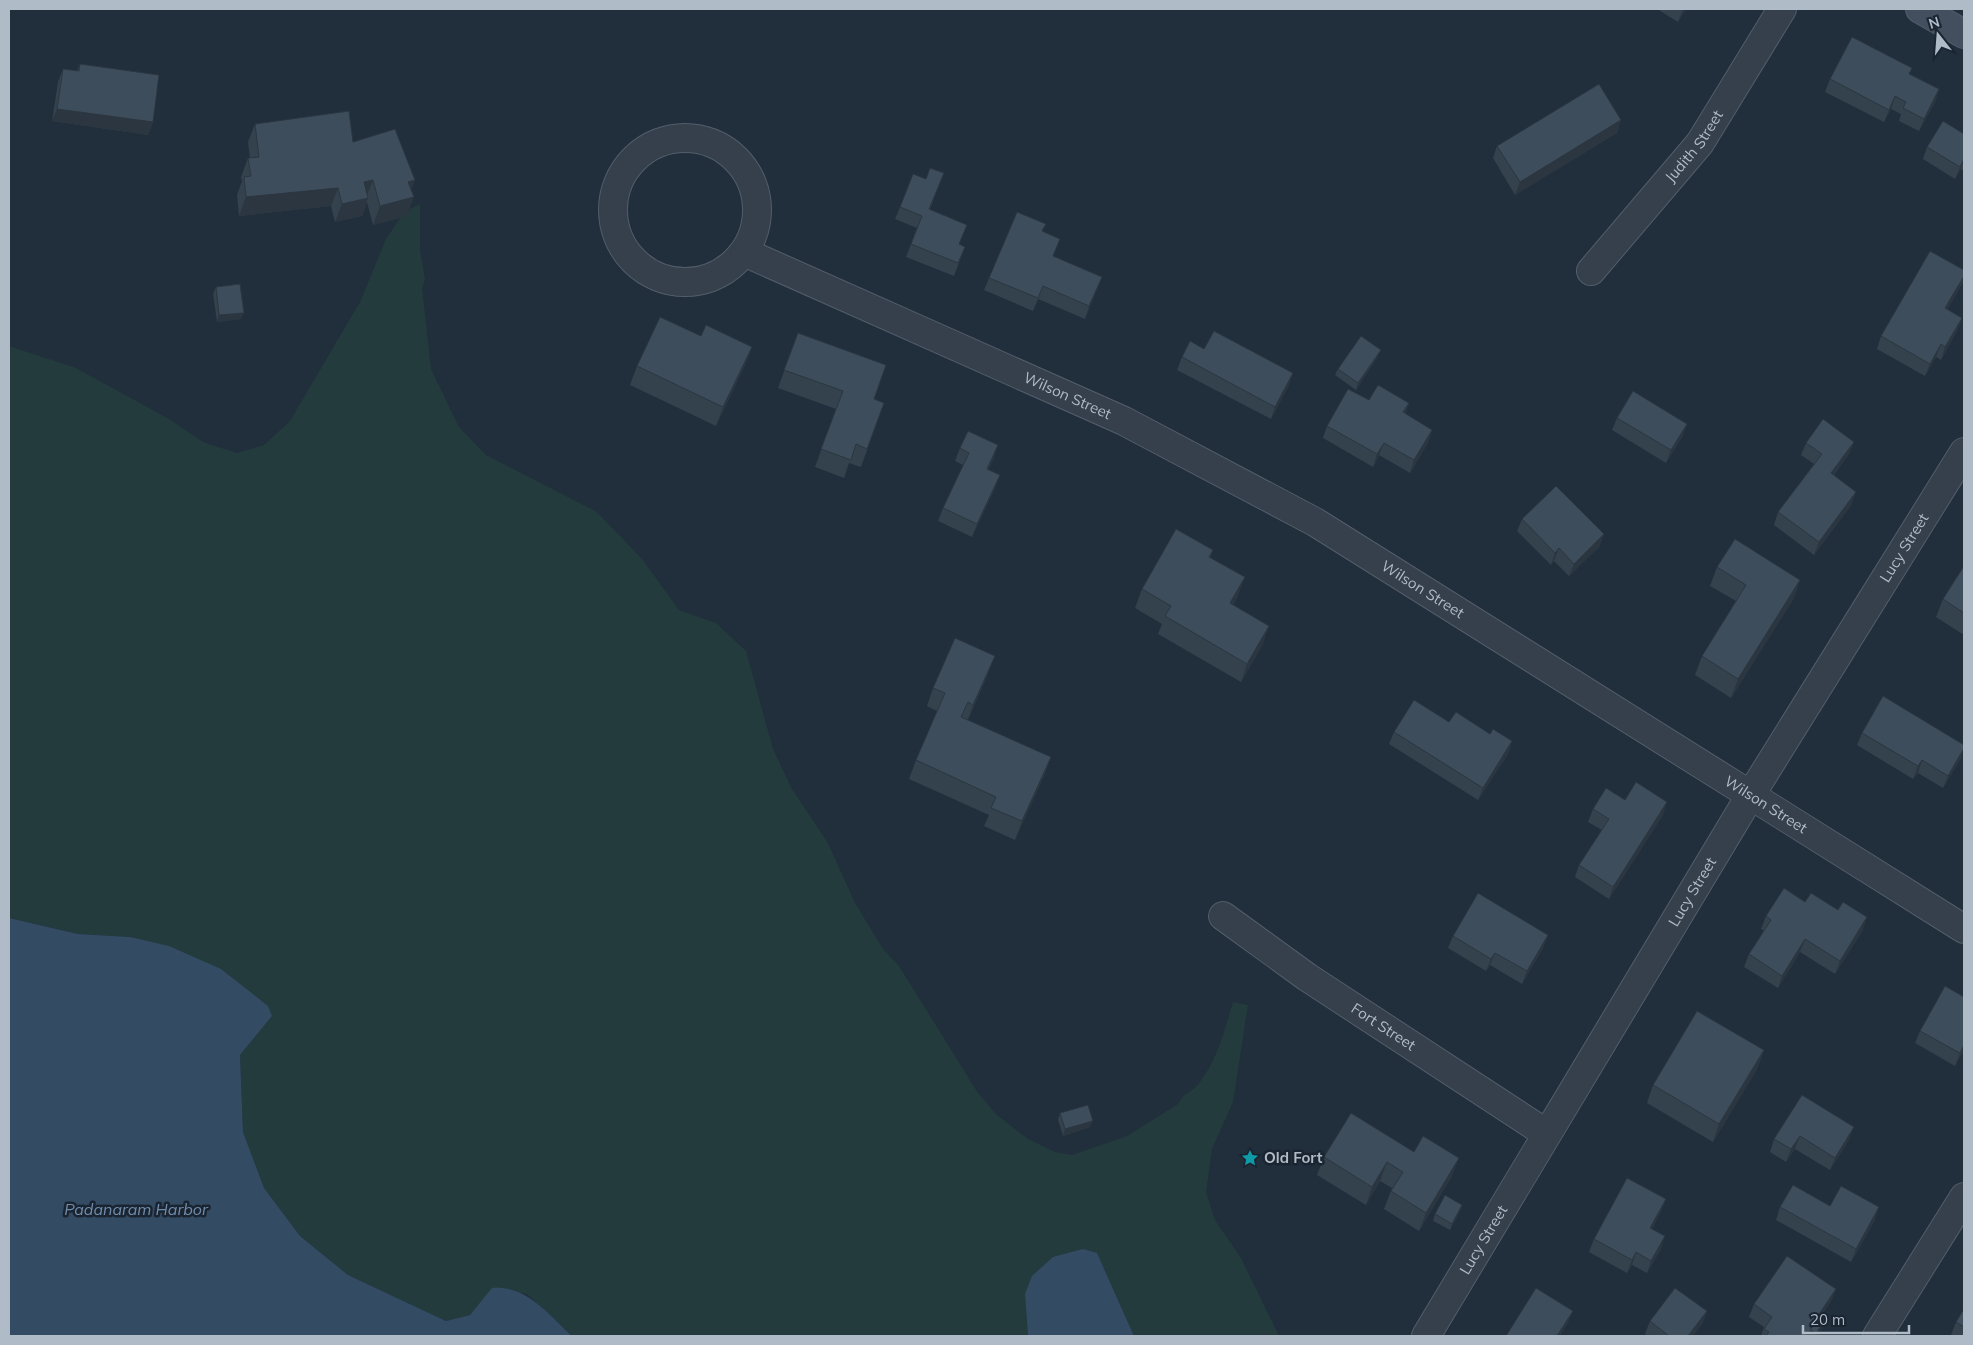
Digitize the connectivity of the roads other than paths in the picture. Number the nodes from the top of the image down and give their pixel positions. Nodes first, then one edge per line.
1 (1782, 9) edge
2 (1920, 9) edge
3 (1964, 34) edge
4 (744, 252) junction
5 (1591, 271) dead end
6 (1964, 452) edge
7 (1750, 796) junction
8 (1223, 916) dead end
9 (1964, 929) edge
10 (1547, 1134) junction
11 (1964, 1198) edge
12 (1426, 1336) edge
13 (1877, 1336) edge

1 - 5 street, Judith Street
2 - 3 street
4 - 4 street
4 - 7 street, Wilson Street
6 - 7 street, Lucy Street
7 - 9 street, Wilson Street
7 - 10 street, Lucy Street
8 - 10 street, Fort Street
10 - 12 street, Lucy Street
11 - 13 street

